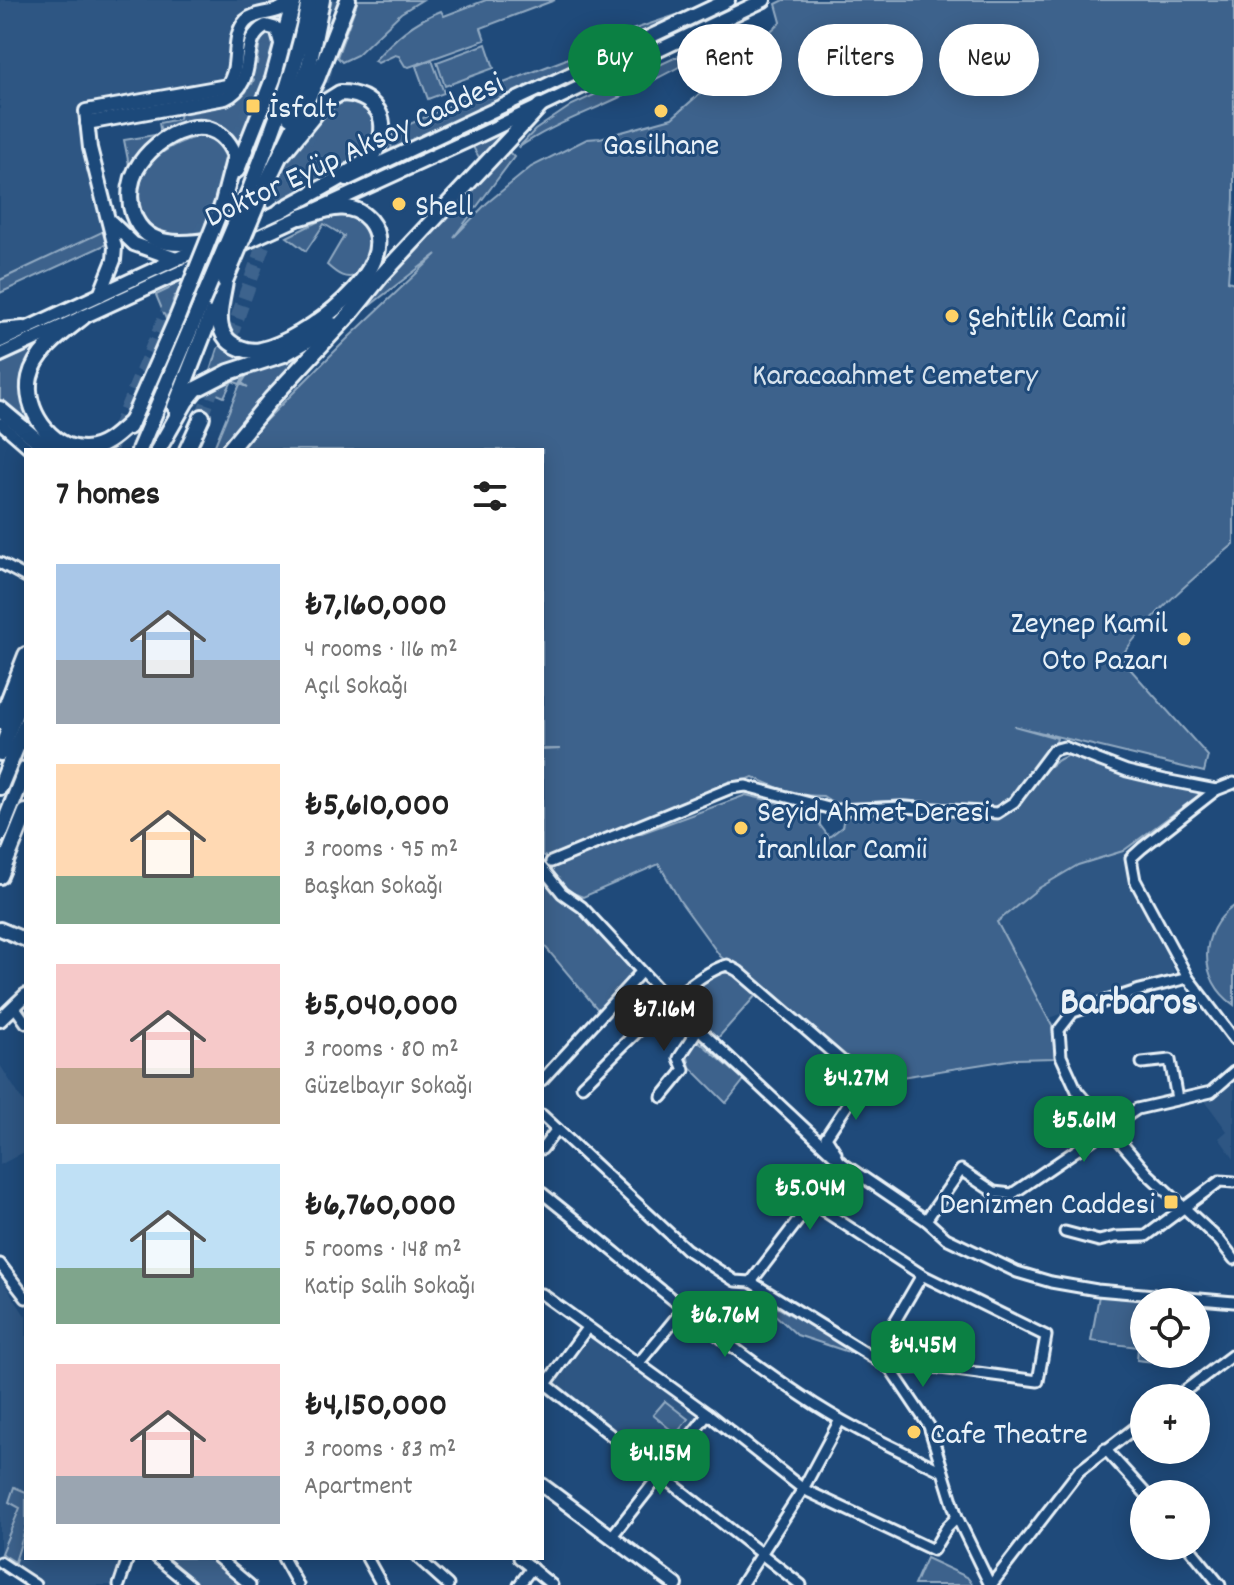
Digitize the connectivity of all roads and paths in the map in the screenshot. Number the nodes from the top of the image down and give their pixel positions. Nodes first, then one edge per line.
1 (292, 0) edge
2 (309, 0) edge
3 (322, 0) edge
4 (348, 0) edge
5 (728, 0) edge
6 (764, 0) edge
7 (746, 4) edge
8 (282, 51) junction
9 (540, 106) junction
10 (87, 117) junction
11 (283, 153) junction
12 (257, 188) junction
13 (222, 206) junction
14 (280, 211) junction
15 (301, 217) junction
16 (109, 220) junction
17 (222, 238) junction
18 (176, 259) junction
19 (225, 281) junction
20 (100, 295) junction
21 (351, 313) junction
22 (83, 317) junction
23 (177, 318) junction
24 (30, 327) junction
25 (0, 330) edge
26 (0, 341) edge
27 (0, 355) edge
28 (0, 409) edge
29 (202, 417) tunnel mouth
30 (131, 422) junction
31 (0, 423) edge
32 (29, 448) edge
33 (47, 448) edge
34 (80, 448) edge
35 (85, 448) edge
36 (106, 448) edge
37 (132, 448) edge
38 (140, 448) edge
39 (159, 448) edge
40 (159, 448) edge
41 (188, 448) edge
42 (231, 448) edge
43 (0, 563) edge
44 (24, 576) edge
45 (24, 660) edge
46 (24, 690) edge
47 (0, 722) edge
48 (24, 729) edge
49 (0, 753) edge
50 (24, 774) edge
51 (1234, 783) edge
52 (0, 787) edge
53 (1216, 790) junction
54 (24, 817) edge
55 (0, 834) edge
56 (546, 865) edge
57 (0, 878) edge
58 (1, 929) edge
59 (24, 939) edge
60 (641, 972) junction
61 (1188, 978) junction
62 (24, 997) edge
63 (670, 1002) junction
64 (14, 1006) junction
65 (0, 1020) edge
66 (24, 1020) edge
67 (698, 1029) junction
68 (1234, 1039) edge
69 (1142, 1063) dead end
70 (1234, 1072) edge
71 (544, 1078) edge
72 (582, 1086) dead end
73 (662, 1097) dead end
74 (1177, 1099) junction
75 (544, 1117) edge
76 (1108, 1128) junction
77 (557, 1129) junction
78 (544, 1146) edge
79 (842, 1163) junction
80 (1234, 1182) edge
81 (544, 1195) edge
82 (812, 1203) junction
83 (1185, 1207) junction
84 (926, 1220) junction
85 (1065, 1232) dead end
86 (1234, 1259) edge
87 (0, 1264) edge
88 (922, 1275) junction
89 (751, 1282) junction
90 (24, 1295) edge
91 (544, 1296) edge
92 (1234, 1302) edge
93 (684, 1308) junction
94 (587, 1328) junction
95 (1234, 1354) edge
96 (874, 1357) junction
97 (638, 1364) junction
98 (890, 1368) junction
99 (544, 1383) edge
100 (1194, 1384) edge
101 (708, 1414) junction
102 (840, 1420) junction
103 (1130, 1431) edge
104 (1105, 1449) junction
105 (942, 1471) junction
106 (660, 1476) junction
107 (1133, 1480) edge
108 (544, 1486) edge
109 (803, 1489) junction
110 (957, 1517) junction
111 (612, 1536) junction
112 (763, 1555) junction
113 (127, 1560) edge
114 (159, 1560) edge
115 (220, 1560) edge
116 (284, 1560) edge
117 (368, 1560) edge
118 (420, 1560) edge
119 (522, 1560) edge
120 (1199, 1560) edge
121 (1, 1566) edge
122 (532, 1568) junction
123 (35, 1585) edge
124 (119, 1585) edge
125 (190, 1585) edge
126 (250, 1585) edge
127 (298, 1585) edge
128 (382, 1585) edge
129 (448, 1585) edge
130 (519, 1585) edge
131 (552, 1585) edge
132 (676, 1585) edge
133 (741, 1585) edge
134 (801, 1585) edge
135 (990, 1585) edge
136 (1220, 1585) edge

1 - 8 highway
1 - 10 main road
2 - 12 highway
3 - 12 highway
4 - 11 highway
5 - 14 main road, Doktor Eyüp Aksoy Caddesi
6 - 7 main road, Doktor Eyüp Aksoy Caddesi
7 - 9 main road, Doktor Eyüp Aksoy Caddesi
8 - 10 main road
8 - 13 highway
9 - 15 main road, Doktor Eyüp Aksoy Caddesi
9 - 21 highway
10 - 16 main road
11 - 12 highway
11 - 14 highway
12 - 19 highway, bridge
12 - 38 highway, bridge
13 - 17 highway
13 - 23 highway, bridge
14 - 17 main road, Doktor Eyüp Aksoy Caddesi
15 - 19 highway
15 - 22 main road, Doktor Eyüp Aksoy Caddesi
16 - 18 main road
16 - 20 main road
17 - 18 main road, Doktor Eyüp Aksoy Caddesi
18 - 20 main road, Doktor Eyüp Aksoy Caddesi
19 - 40 highway
20 - 24 main road, Doktor Eyüp Aksoy Caddesi
21 - 39 highway
21 - 42 highway
22 - 27 main road, Doktor Eyüp Aksoy Caddesi
22 - 34 highway
23 - 30 highway
23 - 37 highway
24 - 25 main road
24 - 26 main road, Doktor Eyüp Aksoy Caddesi
28 - 33 highway
29 - 41 highway
30 - 35 highway
30 - 36 highway
31 - 32 street
43 - 44 street
45 - 47 highway
46 - 49 highway
48 - 52 highway
50 - 55 highway
51 - 53 street
53 - 56 street
53 - 61 street
54 - 57 highway
56 - 60 street
58 - 59 main road
60 - 63 street
60 - 71 street
61 - 68 street
61 - 76 street
62 - 64 main road
63 - 67 street
63 - 72 street
63 - 79 street
64 - 65 main road
64 - 66 street
67 - 73 street
67 - 79 street
69 - 74 street
70 - 74 street
74 - 76 street
75 - 77 street
76 - 83 street
76 - 84 street
77 - 78 street
77 - 89 street
79 - 82 street
79 - 84 street
80 - 83 street
81 - 93 street
82 - 88 street
82 - 89 street
83 - 85 street
83 - 86 street
84 - 92 street
87 - 90 street
88 - 96 street
88 - 98 street
89 - 96 street
91 - 94 street
93 - 97 street
93 - 102 street
94 - 97 street
94 - 99 street
95 - 100 street
96 - 98 street
97 - 101 street
98 - 105 street
99 - 106 street
101 - 106 street
101 - 109 street
102 - 105 street
102 - 109 street
103 - 104 street
104 - 107 street
104 - 135 street
105 - 110 street
106 - 111 street
106 - 112 street
108 - 111 main road
109 - 110 street
109 - 112 street
110 - 135 street
111 - 132 main road
112 - 133 street
112 - 134 street
113 - 124 street
114 - 125 street
115 - 126 street
116 - 127 street
117 - 128 street
118 - 129 street
119 - 122 street
120 - 136 street
121 - 123 street
122 - 130 street
122 - 131 street

